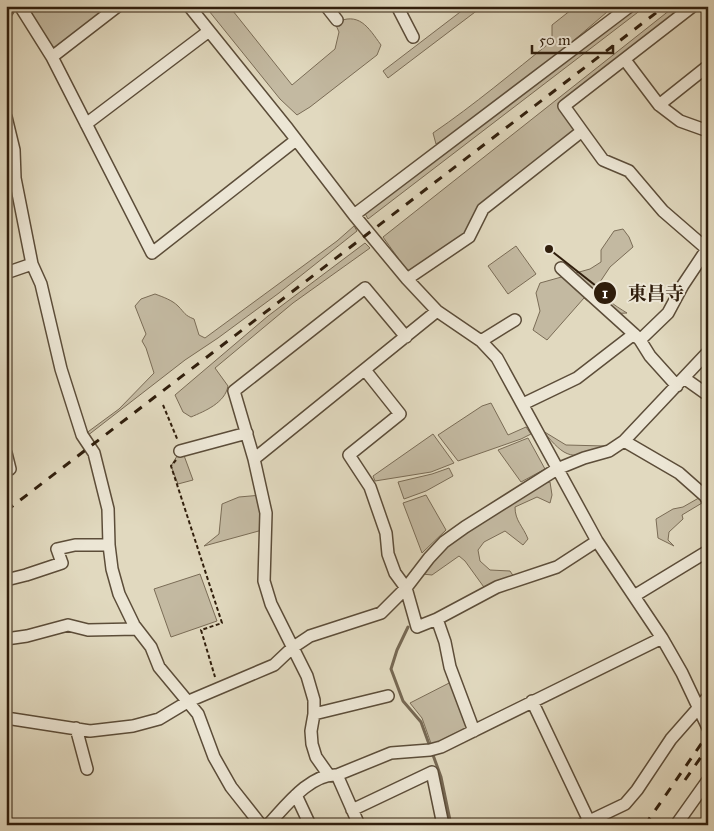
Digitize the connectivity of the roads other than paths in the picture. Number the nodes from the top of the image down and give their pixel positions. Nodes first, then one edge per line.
1 (10, 6) edge
2 (20, 6) edge
3 (118, 6) edge
4 (189, 6) edge
5 (326, 6) edge
6 (397, 6) edge
7 (630, 6) edge
8 (693, 6) edge
9 (6, 13) edge
10 (337, 20) dead end
11 (209, 31) junction
12 (413, 37) dead end
13 (52, 57) junction
14 (625, 60) junction
15 (708, 66) edge
16 (659, 105) junction
17 (6, 117) edge
18 (86, 124) junction
19 (582, 131) junction
20 (708, 131) edge
21 (296, 140) junction
22 (354, 214) junction
23 (707, 249) edge
24 (32, 264) junction
25 (561, 268) dead end
26 (6, 273) edge
27 (407, 279) junction
28 (437, 311) junction
29 (515, 320) dead end
30 (406, 337) junction
31 (637, 337) junction
32 (480, 341) junction
33 (708, 352) edge
34 (365, 370) junction
35 (680, 382) junction
36 (708, 396) edge
37 (523, 404) junction
38 (247, 433) junction
39 (624, 441) junction
40 (180, 451) road end
41 (6, 453) edge
42 (254, 459) junction
43 (557, 469) junction
44 (6, 470) edge
45 (708, 501) edge
46 (597, 541) junction
47 (109, 545) junction
48 (708, 551) edge
49 (6, 580) edge
50 (406, 588) junction
51 (634, 596) junction
52 (437, 619) junction
53 (137, 629) junction
54 (6, 638) edge
55 (662, 638) junction
56 (292, 648) junction
57 (388, 696) dead end
58 (708, 697) edge
59 (189, 701) junction
60 (532, 702) junction
61 (699, 708) junction
62 (314, 714) junction
63 (6, 718) edge
64 (76, 728) junction
65 (708, 728) edge
66 (474, 731) junction
67 (87, 769) dead end
68 (332, 774) junction
69 (708, 780) edge
70 (296, 795) junction
71 (352, 810) junction
72 (585, 823) edge
73 (441, 824) edge
74 (261, 825) edge
75 (268, 825) edge
76 (310, 825) edge
77 (359, 825) edge
78 (676, 825) edge

1 - 9 street
2 - 13 street
3 - 13 street
4 - 11 street
5 - 10 street
6 - 12 street
7 - 22 street
8 - 14 street
11 - 18 street
11 - 21 street
13 - 18 street
14 - 16 street
14 - 19 street
15 - 16 street
16 - 20 street
17 - 24 street
18 - 21 street
19 - 23 street
19 - 27 street
21 - 22 street
22 - 27 street
23 - 31 street
24 - 26 street
24 - 47 street
25 - 31 street
27 - 28 street
28 - 30 street
28 - 32 street
29 - 32 street
30 - 34 street
30 - 38 street
31 - 35 street
31 - 37 street
32 - 37 street
33 - 35 street
34 - 42 street
34 - 50 street
35 - 36 street
35 - 39 street
37 - 43 street
38 - 40 street
38 - 42 street
39 - 43 street
39 - 45 street
41 - 44 street
42 - 56 street
43 - 46 street
43 - 50 street
46 - 51 street
46 - 52 street
47 - 49 street
47 - 53 street
48 - 51 street
50 - 52 street
50 - 56 street
51 - 55 street
52 - 66 street
53 - 54 street
53 - 59 street
55 - 60 street
55 - 61 street
56 - 59 street
56 - 62 street
57 - 62 street
58 - 61 street
59 - 64 street
59 - 74 street
60 - 66 street
60 - 72 street
61 - 65 street
61 - 72 street
62 - 68 street
63 - 64 street
64 - 67 street
66 - 68 street
68 - 70 street
68 - 71 street
69 - 78 street
70 - 75 street
70 - 76 street
71 - 73 street
71 - 77 street

